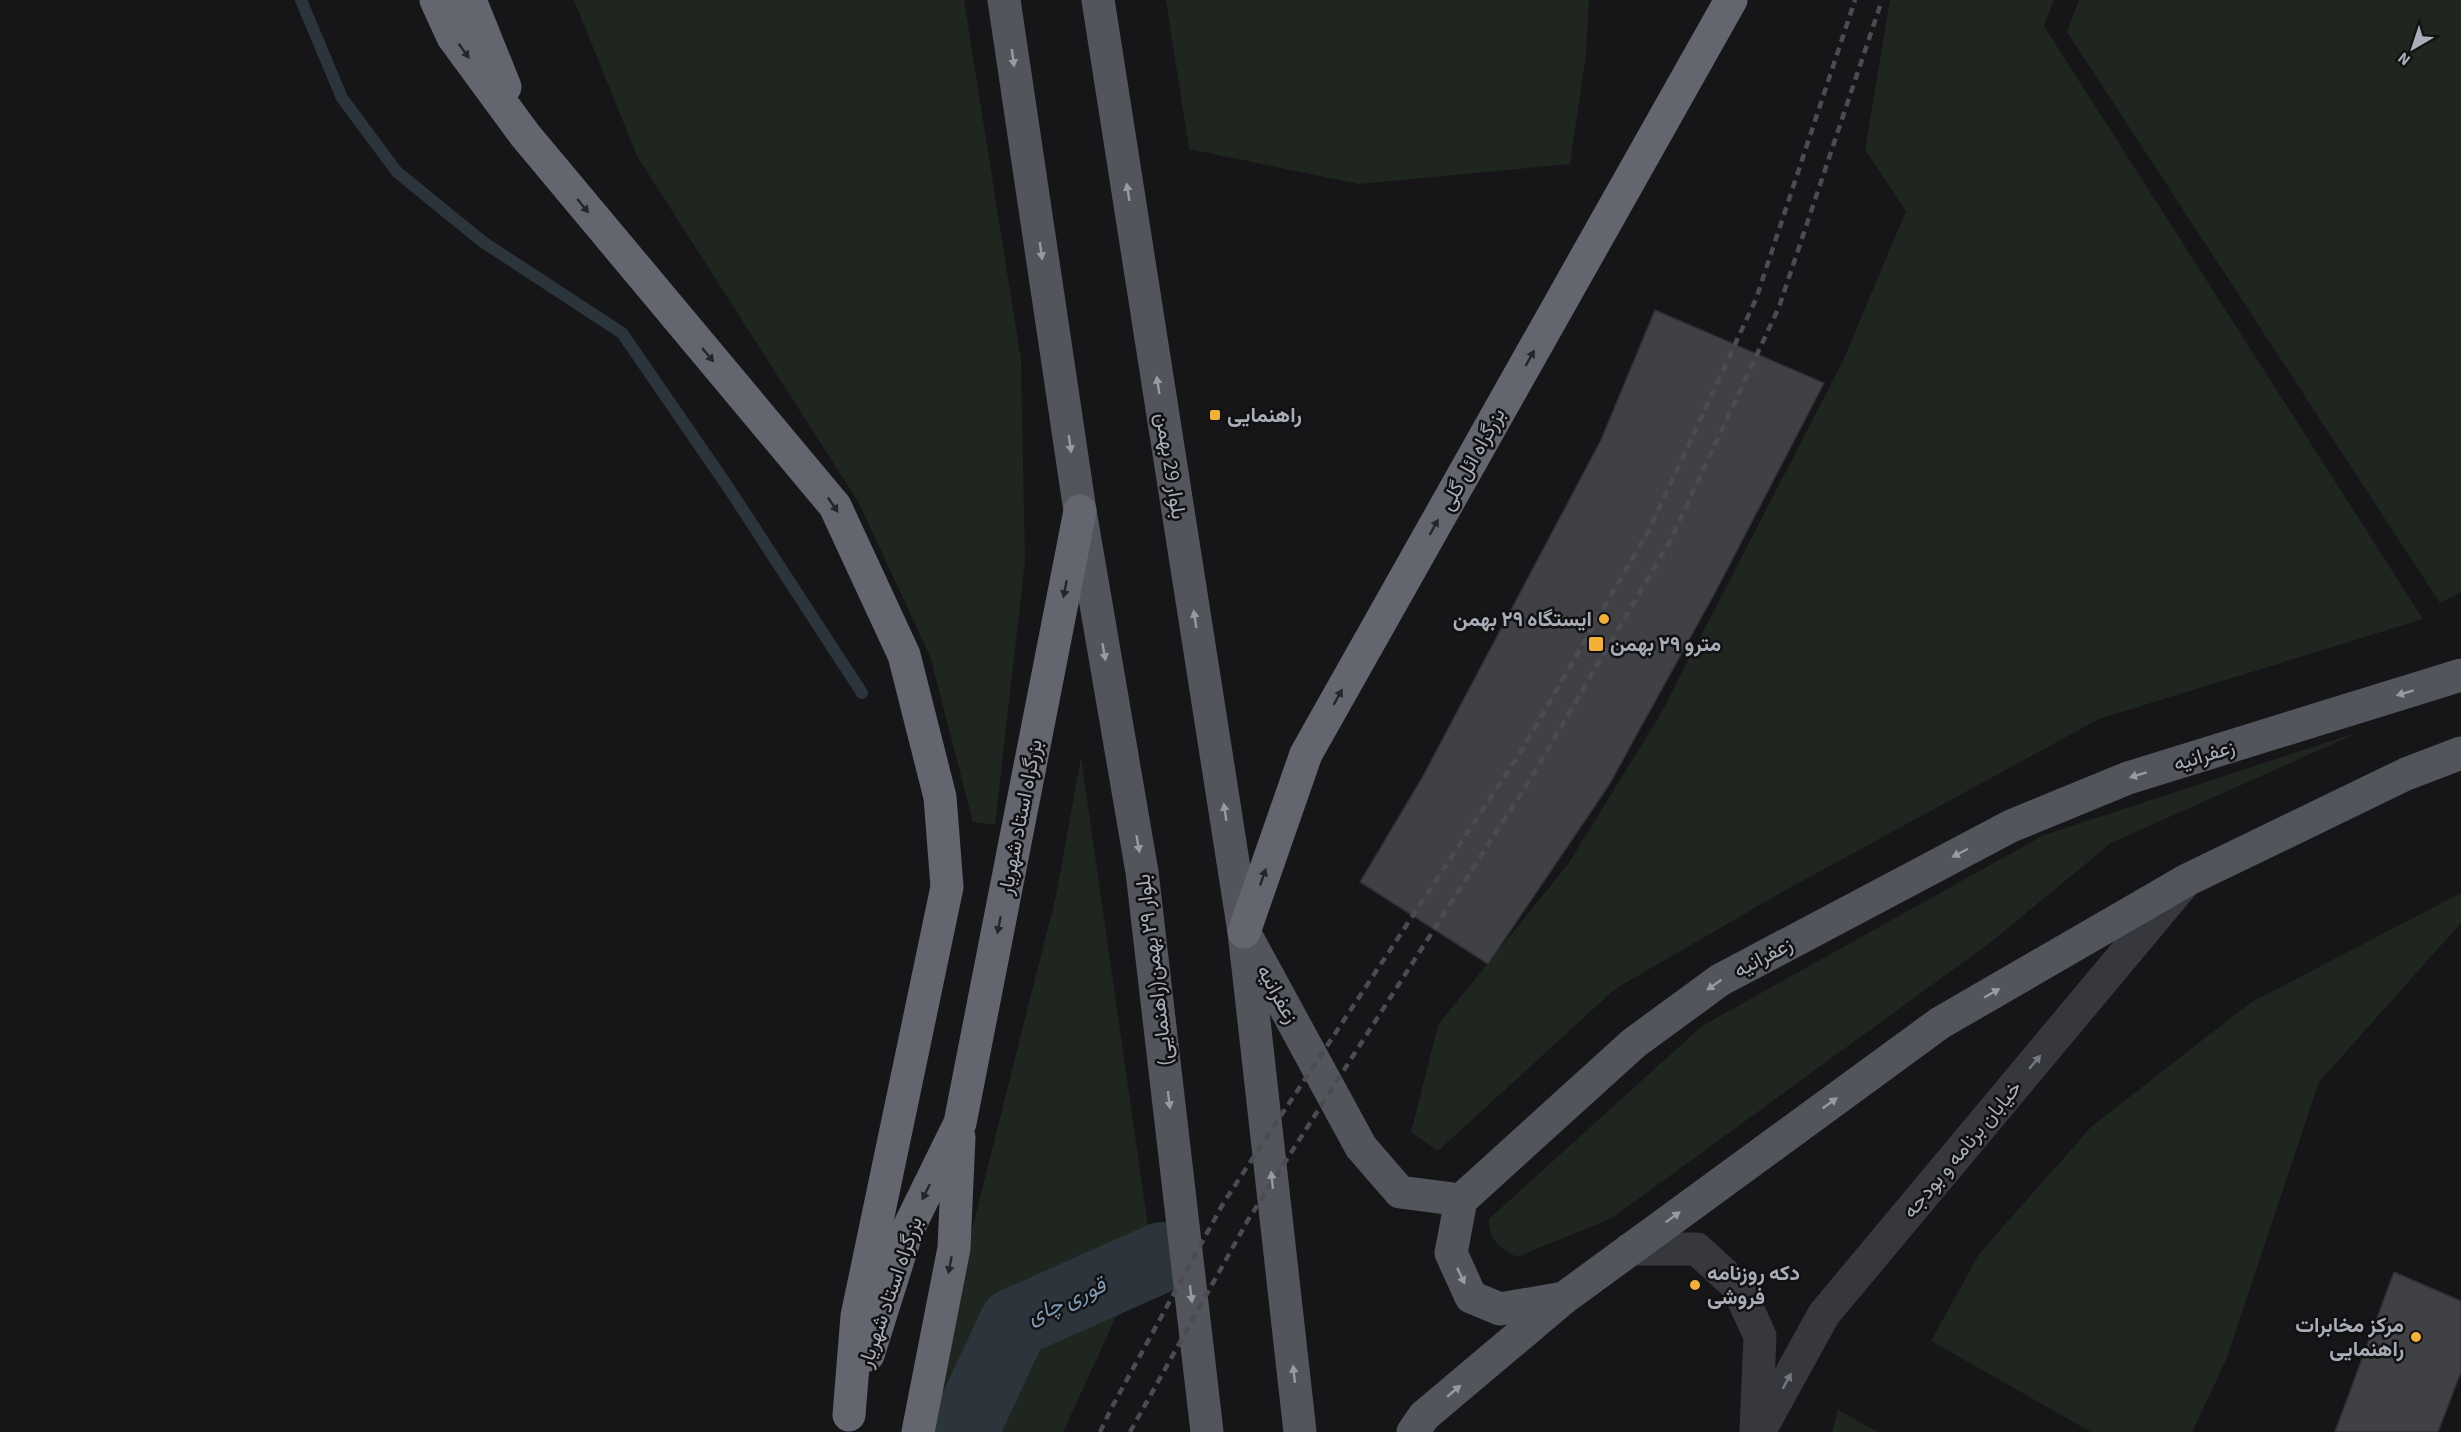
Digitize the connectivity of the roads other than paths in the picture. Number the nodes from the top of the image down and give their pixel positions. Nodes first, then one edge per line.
1 (436, 0) edge
2 (470, 0) edge
3 (1004, 0) edge
4 (1098, 0) edge
5 (1731, 0) edge
6 (525, 135) junction
7 (1080, 511) junction
8 (2461, 675) edge
9 (2461, 753) edge
10 (2187, 880) junction
11 (1244, 932) junction
12 (960, 1123) junction
13 (1461, 1200) junction
14 (1630, 1249) junction
15 (1564, 1298) junction
16 (848, 1424) edge
17 (918, 1432) edge
18 (1207, 1432) edge
19 (1300, 1432) edge
20 (1413, 1432) edge
21 (1757, 1432) edge

1 -> 6 highway
2 - 6 highway
3 -> 7 main road
11 -> 4 main road, بلوار 29 بهمن
11 -> 5 highway, بزرگراه ائل گلی
6 -> 16 highway
7 -> 12 highway, بزرگراه استاد شهریار
7 -> 18 main road, بلوار ٢٩ بهمن(راهنمایی)
8 -> 13 main road, زعفرانیه
9 - 10 main road
14 -> 10 main road
21 -> 10 street, خیابان برنامه و بودجه
11 - 13 main road, زعفرانیه
19 -> 11 main road
12 -> 16 highway, بزرگراه استاد شهریار
12 -> 17 highway, بزرگراه استاد شهریار
13 -> 15 main road
14 - 15 main road
14 - 21 street, خیابان برنامه و بودجه
20 -> 15 main road

